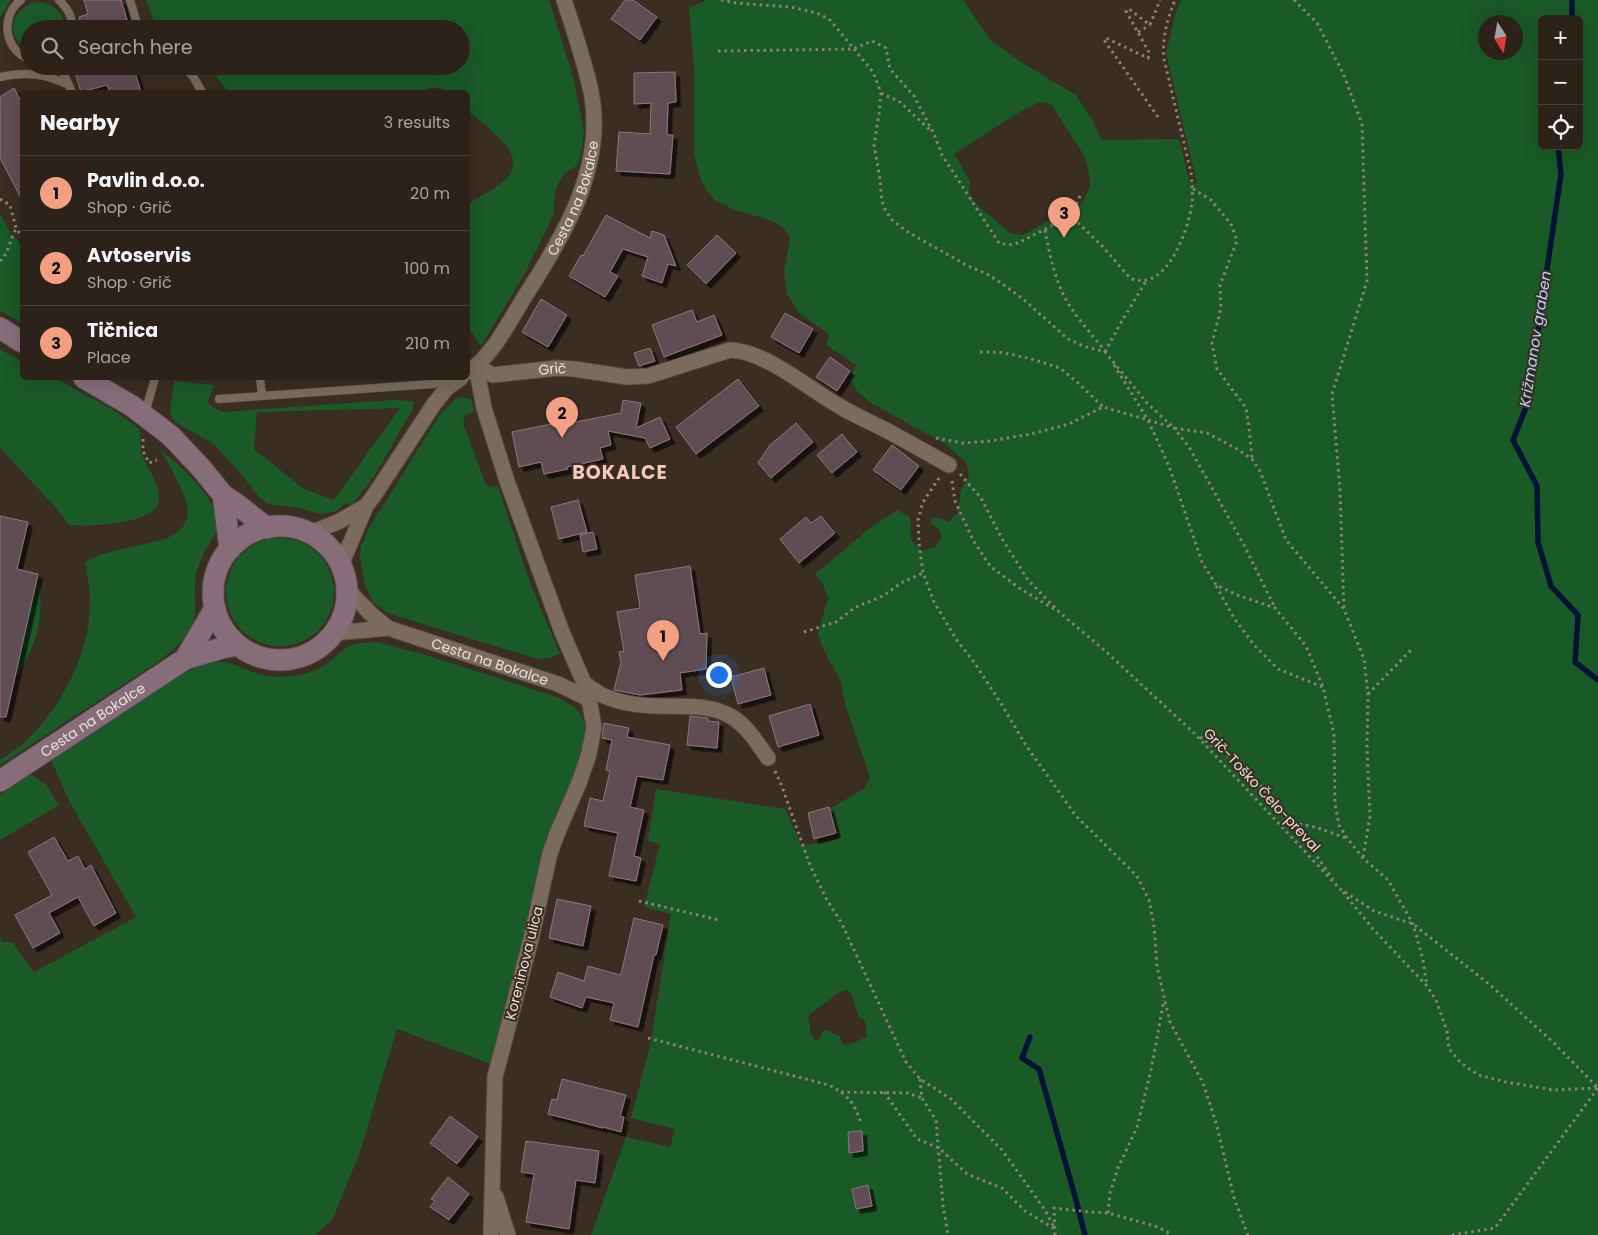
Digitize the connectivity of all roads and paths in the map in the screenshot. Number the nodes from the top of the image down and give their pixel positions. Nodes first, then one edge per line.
1 (21, 0) edge
2 (130, 0) edge
3 (564, 0) edge
4 (721, 0) edge
5 (1160, 0) edge
6 (1175, 0) edge
7 (1294, 0) edge
8 (60, 1) edge
9 (72, 20) edge
10 (137, 20) edge
11 (1150, 25) junction
12 (1138, 32) junction
13 (852, 49) junction
14 (718, 51) dead end
15 (20, 55) edge
16 (20, 73) edge
17 (42, 75) edge
18 (64, 75) edge
19 (192, 75) edge
20 (0, 77) edge
21 (70, 89) edge
22 (201, 90) edge
23 (881, 93) junction
24 (1158, 117) dead end
25 (934, 134) junction
26 (1193, 189) junction
27 (1081, 194) dead end
28 (0, 199) edge
29 (1070, 216) junction
30 (16, 228) junction
31 (1045, 230) junction
32 (20, 233) edge
33 (0, 261) edge
34 (1146, 281) junction
35 (0, 328) edge
36 (20, 341) edge
37 (980, 352) dead end
38 (1106, 352) junction
39 (470, 370) edge
40 (470, 374) edge
41 (88, 380) edge
42 (154, 380) edge
43 (260, 380) edge
44 (446, 380) edge
45 (458, 380) edge
46 (469, 380) edge
47 (262, 396) junction
48 (219, 399) dead end
49 (1103, 407) junction
50 (144, 415) junction
51 (1148, 420) junction
52 (1174, 428) junction
53 (931, 437) dead end
54 (1252, 459) junction
55 (949, 466) junction
56 (223, 495) junction
57 (366, 506) junction
58 (267, 528) junction
59 (310, 533) junction
60 (230, 549) junction
61 (341, 565) junction
62 (923, 573) junction
63 (1216, 585) junction
64 (347, 590) junction
65 (214, 608) junction
66 (1276, 608) junction
67 (1344, 609) junction
68 (1059, 612) junction
69 (388, 628) junction
70 (804, 632) dead end
71 (334, 633) junction
72 (237, 645) junction
73 (1411, 650) dead end
74 (185, 659) junction
75 (584, 683) junction
76 (1323, 687) junction
77 (1368, 694) junction
78 (589, 699) junction
79 (1194, 733) junction
80 (768, 758) joint
81 (0, 781) edge
82 (1293, 822) junction
83 (1347, 838) junction
84 (1363, 858) junction
85 (1340, 889) junction
86 (639, 901) dead end
87 (720, 920) dead end
88 (1413, 924) junction
89 (1427, 986) junction
90 (1165, 996) junction
91 (648, 1038) dead end
92 (920, 1079) junction
93 (1598, 1088) edge
94 (842, 1092) junction
95 (884, 1092) junction
96 (922, 1098) junction
97 (860, 1123) dead end
98 (939, 1148) junction
99 (493, 1189) junction
100 (1108, 1212) junction
101 (1055, 1229) junction
102 (491, 1235) edge
103 (508, 1235) edge
104 (948, 1235) edge
105 (1055, 1235) edge
106 (1172, 1235) edge
107 (1248, 1235) edge
108 (1452, 1235) edge

1 - 15 lane
2 - 10 lane
3 - 39 street, Cesta na Bokalce
4 - 13 path
5 - 11 path
6 - 26 path
7 - 67 path
8 - 9 lane
11 - 12 path
11 - 12 path
12 - 24 path
13 - 14 path
13 - 23 path
13 - 25 path
16 - 20 lane
17 - 21 lane
18 - 21 lane
19 - 22 lane
23 - 25 path
23 - 38 path
25 - 31 path
26 - 34 path
26 - 54 path
27 - 29 path
28 - 30 path
29 - 31 path
29 - 34 path
30 - 32 path
30 - 33 path
31 - 38 path
34 - 38 path
35 - 36 street
37 - 49 path
38 - 51 path
38 - 52 path
40 - 55 street, Grič
41 - 50 street
42 - 50 lane
43 - 47 lane
44 - 47 lane
45 - 57 street, Cesta na Bokalce
46 - 75 street
47 - 48 lane
49 - 51 path
49 - 53 path
50 - 56 street
51 - 52 path
51 - 63 path
52 - 54 path
52 - 66 path
54 - 67 path
55 - 62 path
55 - 68 path, Grič-Toško Čelo-preval
55 - 68 path
56 - 58 street
56 - 60 street
57 - 59 street, Cesta na Bokalce
57 - 61 street, Cesta na Bokalce
58 - 59 street
58 - 60 street
59 - 61 street
60 - 65 street
61 - 64 street
62 - 70 path
62 - 90 path
63 - 66 path
63 - 76 path
64 - 69 street, Cesta na Bokalce
64 - 71 street
65 - 72 street
65 - 74 street, Cesta na Bokalce
66 - 76 path
67 - 77 path
68 - 79 path, Grič-Toško Čelo-preval
69 - 71 street, Cesta na Bokalce
69 - 78 street, Cesta na Bokalce
71 - 72 street
72 - 74 street, Cesta na Bokalce
73 - 77 path
74 - 81 street, Cesta na Bokalce
75 - 78 street
75 - 80 street
76 - 83 path
77 - 84 path
78 - 99 street, Koreninova ulica
79 - 82 path
79 - 85 path, Grič-Toško Čelo-preval
80 - 92 path
82 - 83 path
82 - 85 path
83 - 84 path
84 - 88 path
85 - 88 path, Grič-Toško Čelo-preval
85 - 89 path
86 - 87 path
88 - 89 path
88 - 93 path, Grič-Toško Čelo-preval
89 - 93 path
90 - 100 path
90 - 107 path
91 - 94 path
92 - 96 path
92 - 101 path
93 - 108 path
94 - 95 path
94 - 97 path
95 - 96 path
95 - 98 path
96 - 98 path
98 - 101 path
98 - 104 path
99 - 102 street, Koreninova ulica
99 - 103 street
100 - 101 path
100 - 106 path
101 - 105 path

